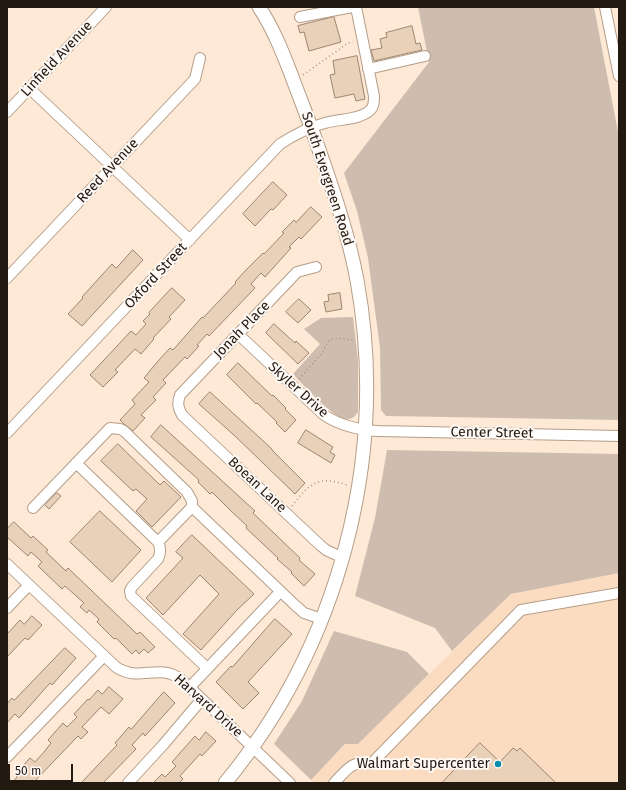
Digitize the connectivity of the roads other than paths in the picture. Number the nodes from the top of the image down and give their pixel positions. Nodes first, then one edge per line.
1 (106, 7) edge
2 (259, 7) edge
3 (352, 7) edge
4 (356, 7) edge
5 (605, 7) edge
6 (300, 17) dead end
7 (425, 56) dead end
8 (200, 58) dead end
9 (368, 69) junction
10 (619, 76) edge
11 (29, 88) junction
12 (7, 112) edge
13 (311, 128) junction
14 (112, 166) junction
15 (190, 240) junction
16 (316, 268) dead end
17 (7, 278) edge
18 (238, 334) junction
19 (178, 405) joint
20 (365, 430) junction
21 (7, 433) edge
22 (619, 436) edge
23 (76, 464) junction
24 (192, 507) junction
25 (33, 508) dead end
26 (158, 542) junction
27 (343, 558) junction
28 (7, 564) edge
29 (29, 585) junction
30 (280, 592) junction
31 (619, 593) edge
32 (7, 608) edge
33 (322, 619) junction
34 (104, 656) junction
35 (207, 668) junction
36 (190, 687) junction
37 (202, 698) junction
38 (253, 747) junction
39 (7, 757) edge
40 (128, 783) edge
41 (225, 783) edge
42 (290, 783) edge
43 (334, 783) edge

1 - 11 street, Linfield Avenue
2 - 13 main road, South Evergreen Road
3 - 6 street
4 - 9 street, Oxford Street
5 - 10 street
7 - 9 street
8 - 14 street, Reed Avenue
9 - 13 street, Oxford Street
11 - 12 street, Linfield Avenue
11 - 14 street
13 - 15 street, Oxford Street
13 - 20 main road, South Evergreen Road
14 - 15 street
14 - 17 street, Reed Avenue
15 - 21 street, Oxford Street
16 - 18 street, Jonah Place
18 - 19 street, Jonah Place
18 - 20 street, Skyler Drive
19 - 27 street, Boean Lane
20 - 22 street, Center Street
20 - 27 main road, South Evergreen Road
23 - 24 street
23 - 25 street
23 - 26 street
24 - 26 street
24 - 30 street
26 - 35 street
27 - 33 main road, South Evergreen Road
28 - 29 street, Harvard Drive
29 - 32 street
29 - 34 street, Harvard Drive
30 - 33 street
30 - 35 street
31 - 43 street
33 - 38 main road, South Evergreen Road
34 - 36 street, Harvard Drive
34 - 39 street
35 - 36 street
36 - 37 street, Harvard Drive
37 - 38 street, Harvard Drive
37 - 40 street
38 - 41 main road, South Evergreen Road
38 - 42 street, Harvard Drive

